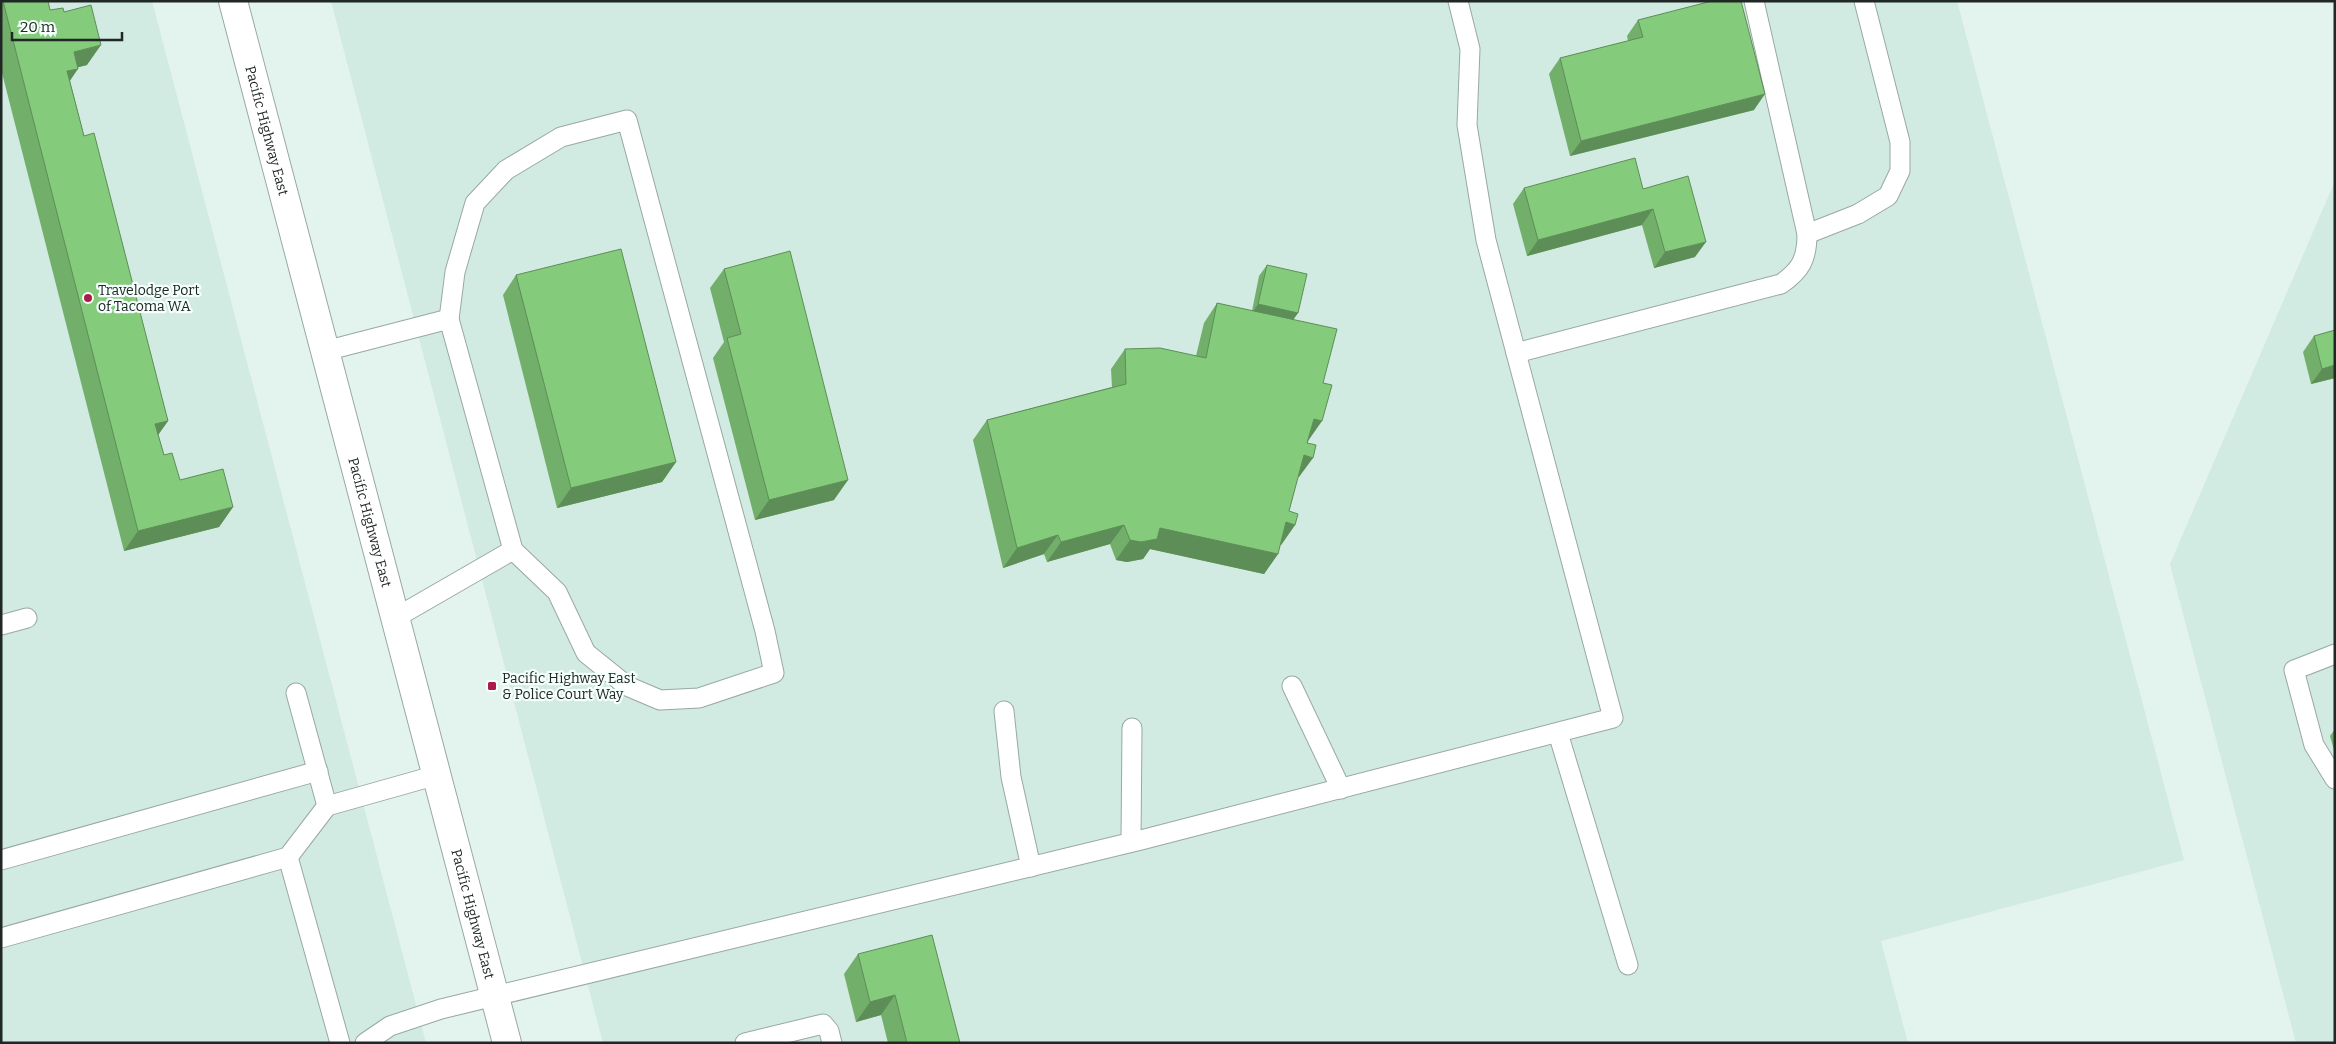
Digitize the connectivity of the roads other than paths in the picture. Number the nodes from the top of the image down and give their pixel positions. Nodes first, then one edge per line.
1 (233, 1) edge
2 (1458, 1) edge
3 (1754, 1) edge
4 (1864, 1) edge
5 (1807, 234) junction
6 (449, 319) junction
7 (325, 351) junction
8 (1516, 354) junction
9 (513, 550) junction
10 (27, 618) dead end
11 (395, 618) junction
12 (1, 625) edge
13 (2335, 654) edge
14 (1292, 686) dead end
15 (296, 693) dead end
16 (1004, 711) dead end
17 (1132, 728) dead end
18 (1558, 733) junction
19 (318, 771) junction
20 (437, 775) junction
21 (2335, 778) edge
22 (1341, 789) junction
23 (328, 806) junction
24 (1131, 842) junction
25 (288, 857) junction
26 (1, 860) edge
27 (1031, 866) junction
28 (1, 938) edge
29 (1628, 965) dead end
30 (494, 995) junction
31 (340, 1043) edge
32 (365, 1043) edge
33 (507, 1043) edge
34 (745, 1043) edge
35 (832, 1043) edge

1 - 7 main road, Pacific Highway East
2 - 8 lane
3 - 5 lane
4 - 5 lane
5 - 8 lane
6 - 7 lane
6 - 9 lane
6 - 9 lane
7 - 11 main road, Pacific Highway East
8 - 18 lane
9 - 11 lane
10 - 12 lane
11 - 20 main road, Pacific Highway East
13 - 21 lane
14 - 22 lane
15 - 19 lane
16 - 27 lane
17 - 24 lane
18 - 22 lane
18 - 29 lane
19 - 23 lane
19 - 26 lane
20 - 23 lane
20 - 30 main road, Pacific Highway East
22 - 24 lane
23 - 25 lane
24 - 27 lane
25 - 28 lane
25 - 31 lane
27 - 30 lane
30 - 32 lane
30 - 33 main road, Pacific Highway East
34 - 35 lane

